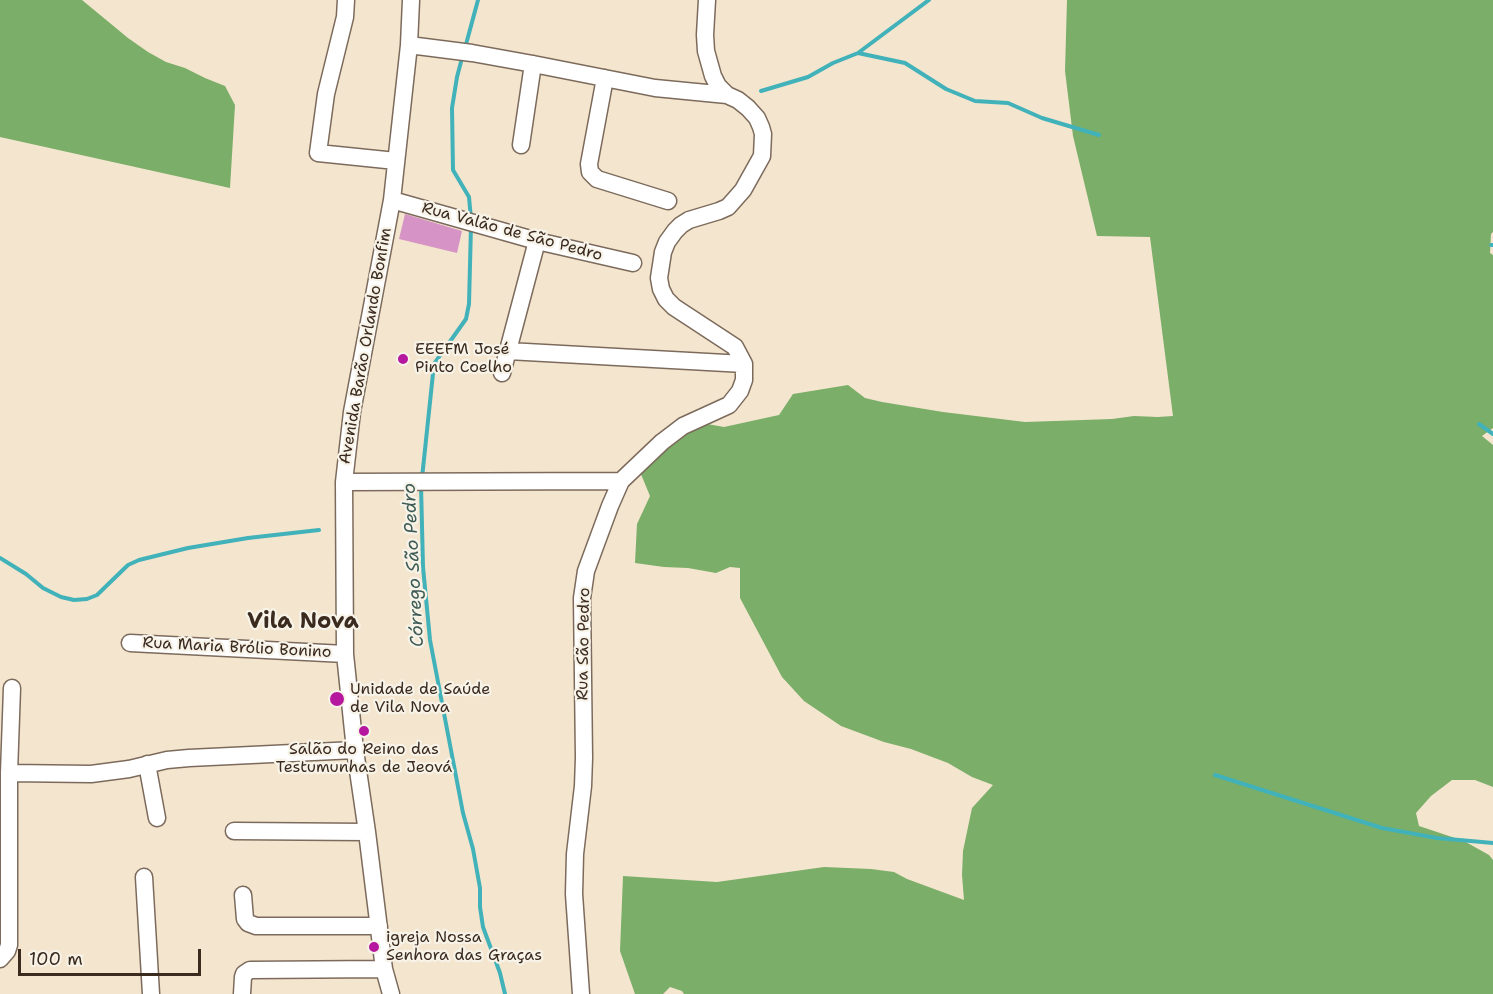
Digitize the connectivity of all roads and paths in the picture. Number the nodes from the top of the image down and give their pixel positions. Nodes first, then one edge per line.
1 (346, 0) edge
2 (411, 0) edge
3 (707, 0) edge
4 (409, 45) junction
5 (533, 64) junction
6 (605, 78) junction
7 (728, 96) junction
8 (521, 145) dead end
9 (396, 161) junction
10 (392, 200) junction
11 (668, 201) dead end
12 (537, 241) junction
13 (633, 263) dead end
14 (508, 351) junction
15 (744, 363) junction
16 (502, 373) dead end
17 (621, 481) junction
18 (344, 482) junction
19 (130, 643) dead end
20 (345, 654) junction
21 (12, 688) dead end
22 (355, 750) junction
23 (147, 764) junction
24 (9, 773) junction
25 (156, 818) dead end
26 (234, 831) dead end
27 (368, 832) junction
28 (144, 877) dead end
29 (243, 895) dead end
30 (379, 926) junction
31 (0, 959) edge
32 (384, 969) junction
33 (151, 994) edge
34 (242, 994) edge
35 (390, 994) edge
36 (581, 994) edge

1 - 9 street
2 - 4 street, Avenida Barão Orlando Bonfim
3 - 7 street
4 - 5 street
4 - 9 street, Avenida Barão Orlando Bonfim
5 - 6 street
5 - 8 street
6 - 7 street
6 - 11 street
7 - 15 street
9 - 10 street, Avenida Barão Orlando Bonfim
10 - 12 street, Rua Valão de São Pedro
10 - 18 street, Avenida Barão Orlando Bonfim
12 - 13 street, Rua Valão de São Pedro
12 - 14 street
14 - 15 street
14 - 16 street
15 - 17 street, Rua São Pedro
17 - 18 street
17 - 36 street, Rua São Pedro
18 - 20 street, Avenida Barão Orlando Bonfim
19 - 20 street, Rua Maria Brólio Bonino
20 - 22 street, Avenida Barão Orlando Bonfim
21 - 24 street
22 - 23 street
22 - 27 street, Avenida Barão Orlando Bonfim
23 - 24 street
23 - 25 street
24 - 31 street
26 - 27 street
27 - 30 street, Avenida Barão Orlando Bonfim
28 - 33 street
29 - 30 street
30 - 32 street, Avenida Barão Orlando Bonfim
32 - 34 street
32 - 35 street, Avenida Barão Orlando Bonfim

